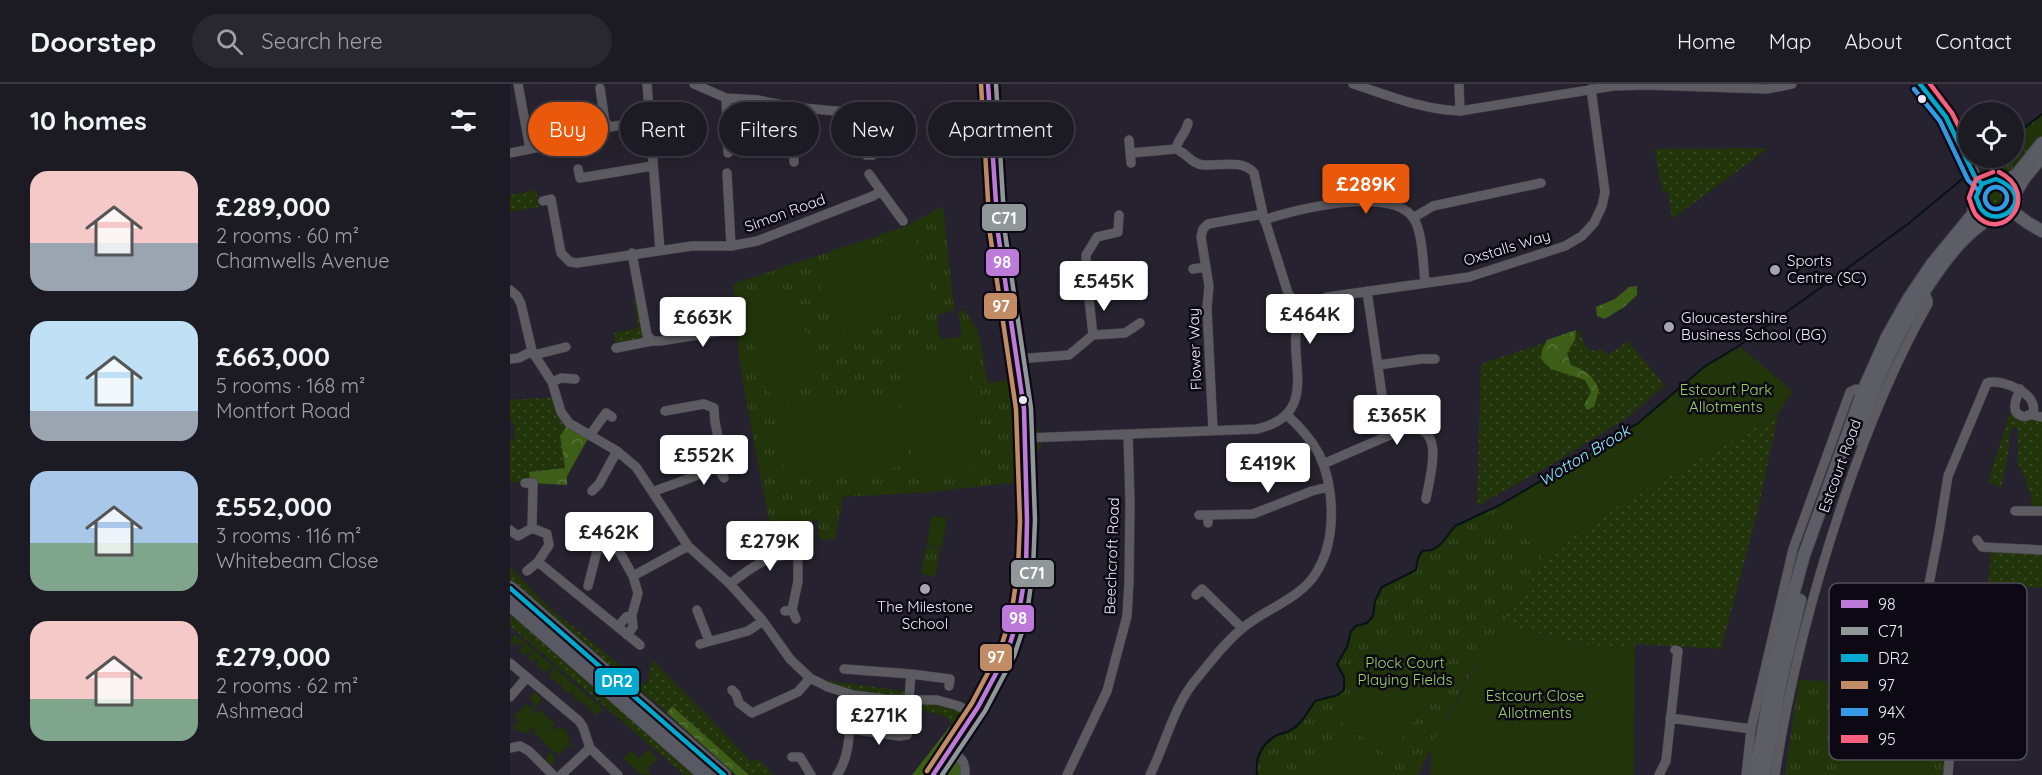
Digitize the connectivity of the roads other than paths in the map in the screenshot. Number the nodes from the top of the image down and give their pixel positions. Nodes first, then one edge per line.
1 (518, 84) edge
2 (647, 84) edge
3 (694, 84) edge
4 (988, 84) edge
5 (1353, 84) edge
6 (1459, 84) edge
7 (1646, 84) edge
8 (1792, 84) edge
9 (1920, 84) edge
10 (600, 88) dead end
11 (1591, 89) junction
12 (726, 99) joint
13 (648, 102) edge
14 (768, 102) edge
15 (1460, 111) junction
16 (1189, 122) dead end
17 (620, 125) edge
18 (528, 138) edge
19 (1129, 140) dead end
20 (2042, 143) edge
21 (528, 149) edge
22 (1176, 149) junction
23 (510, 153) edge
24 (651, 156) edge
25 (796, 156) edge
26 (2042, 157) edge
27 (794, 162) dead end
28 (652, 166) junction
29 (578, 169) dead end
30 (727, 173) dead end
31 (869, 174) dead end
32 (1976, 176) junction
33 (2007, 181) junction
34 (1541, 183) dead end
35 (728, 186) junction
36 (738, 186) dead end
37 (881, 191) junction
38 (2016, 192) junction
39 (1976, 197) junction
40 (543, 201) dead end
41 (2012, 211) junction
42 (1119, 215) dead end
43 (1263, 217) junction
44 (1992, 217) junction
45 (1413, 218) junction
46 (903, 221) dead end
47 (2042, 231) edge
48 (731, 246) junction
49 (660, 250) junction
50 (633, 253) junction
51 (1206, 267) junction
52 (1193, 269) dead end
53 (1425, 282) junction
54 (510, 290) edge
55 (1367, 291) junction
56 (1304, 309) junction
57 (722, 321) dead end
58 (1140, 323) dead end
59 (1093, 335) junction
60 (652, 340) junction
61 (566, 347) dead end
62 (616, 348) dead end
63 (533, 353) junction
64 (1435, 358) dead end
65 (510, 359) edge
66 (1017, 359) junction
67 (1378, 365) junction
68 (575, 379) dead end
69 (552, 382) junction
70 (2020, 389) junction
71 (670, 413) dead end
72 (1287, 415) junction
73 (2037, 416) edge
74 (612, 417) dead end
75 (1213, 430) junction
76 (1394, 433) junction
77 (1128, 434) junction
78 (590, 435) junction
79 (1026, 438) junction
80 (617, 451) junction
81 (1323, 464) junction
82 (716, 465) junction
83 (724, 478) dead end
84 (534, 483) dead end
85 (1328, 487) junction
86 (598, 488) dead end
87 (653, 492) junction
88 (1430, 494) dead end
89 (2015, 511) dead end
90 (2042, 511) edge
91 (1205, 518) dead end
92 (532, 528) junction
93 (510, 530) edge
94 (1977, 540) dead end
95 (688, 546) junction
96 (2042, 550) edge
97 (538, 562) junction
98 (527, 571) dead end
99 (633, 576) junction
100 (1929, 583) edge
101 (730, 584) junction
102 (588, 586) junction
103 (510, 588) edge
104 (577, 594) junction
105 (1196, 595) dead end
106 (586, 602) junction
107 (510, 604) edge
108 (701, 614) dead end
109 (632, 615) junction
110 (796, 619) dead end
111 (763, 621) junction
112 (618, 627) junction
113 (1242, 628) junction
114 (627, 635) junction
115 (640, 645) dead end
116 (1678, 650) dead end
117 (1792, 657) junction
118 (510, 663) edge
119 (844, 669) dead end
120 (911, 674) junction
121 (527, 677) junction
122 (810, 678) junction
123 (950, 679) dead end
124 (1766, 680) junction
125 (735, 692) dead end
126 (853, 694) junction
127 (510, 697) edge
128 (909, 699) junction
129 (974, 716) junction
130 (1670, 718) junction
131 (850, 729) junction
132 (1751, 729) junction
133 (902, 739) dead end
134 (510, 748) edge
135 (590, 748) junction
136 (950, 749) junction
137 (798, 755) dead end
138 (1949, 760) edge
139 (1754, 772) edge
140 (554, 775) edge
141 (561, 775) edge
142 (618, 775) edge
143 (705, 775) edge
144 (724, 775) edge
145 (811, 775) edge
146 (837, 775) edge
147 (933, 775) edge
148 (965, 775) edge
149 (1067, 775) edge
150 (1150, 775) edge
151 (1659, 775) edge
152 (1775, 775) edge
153 (1948, 775) edge

1 - 18 street
2 - 13 street
3 - 12 street
4 - 66 street
5 - 15 street
6 - 15 street
7 - 8 street
7 - 11 street
9 - 32 main road
10 - 17 street
11 - 15 street
11 - 53 street, Oxstalls Way
12 - 14 street
16 - 22 street
19 - 22 street
20 - 33 main road
21 - 23 street
22 - 43 street
24 - 28 street
25 - 27 street
26 - 38 main road
28 - 29 street
28 - 49 street
30 - 35 street
31 - 37 street
32 - 33 main road
32 - 39 main road
33 - 38 main road
34 - 45 street
35 - 36 street
35 - 48 street
37 - 46 street
37 - 48 street, Simon Road
38 - 41 main road
39 - 44 main road
39 - 124 main road, Estcourt Road
40 - 50 street, Simon Road
41 - 44 main road
41 - 47 main road
42 - 59 street
43 - 45 street, Flower Way
43 - 51 street, Flower Way
43 - 56 street
44 - 117 main road, Estcourt Road
45 - 53 street
48 - 49 street, Simon Road
49 - 50 street, Simon Road
50 - 60 street
51 - 52 street
51 - 75 street, Flower Way
53 - 55 street, Oxstalls Way
54 - 63 street
55 - 56 street, Oxstalls Way
55 - 67 street
56 - 72 street
57 - 60 street
58 - 59 street
59 - 66 street
60 - 62 street
61 - 63 street
63 - 65 street
63 - 69 street
64 - 67 street
66 - 79 street
67 - 76 street
68 - 69 street
69 - 78 street
70 - 73 street
70 - 73 street
70 - 100 street
71 - 82 street
72 - 75 street
72 - 81 street
74 - 78 street
75 - 77 street
76 - 81 street
76 - 88 street
77 - 79 street
77 - 149 street, Beechcroft Road
78 - 80 street
79 - 129 street
80 - 86 street
80 - 87 street
81 - 85 street
82 - 83 street
82 - 87 street
84 - 92 street
85 - 91 street
85 - 113 street
87 - 95 street
89 - 90 street
92 - 93 street
92 - 97 street
94 - 96 street
95 - 99 street
95 - 101 street
97 - 98 street
97 - 104 street
99 - 102 street
99 - 109 street
101 - 110 street
101 - 111 street
102 - 104 street
102 - 106 street
103 - 144 highway
104 - 106 street
105 - 113 street
106 - 112 street
107 - 143 highway
108 - 111 street
109 - 112 street
109 - 114 street
111 - 122 street
112 - 114 street
113 - 150 street
114 - 115 street
116 - 130 street
117 - 139 main road, Estcourt Road
117 - 152 street, Estcourt Road
118 - 121 street
119 - 120 street
120 - 123 street
120 - 128 street
121 - 127 street
121 - 135 street
122 - 125 street
122 - 126 street
124 - 132 street, Estcourt Road
124 - 139 main road, Estcourt Road
126 - 128 street
126 - 131 street
128 - 129 street
129 - 136 street
130 - 132 street
130 - 151 street
131 - 133 street
131 - 146 street
132 - 139 street, Estcourt Road
134 - 140 street
135 - 141 street
135 - 142 street
136 - 147 street
136 - 148 street
137 - 145 street
138 - 153 street

